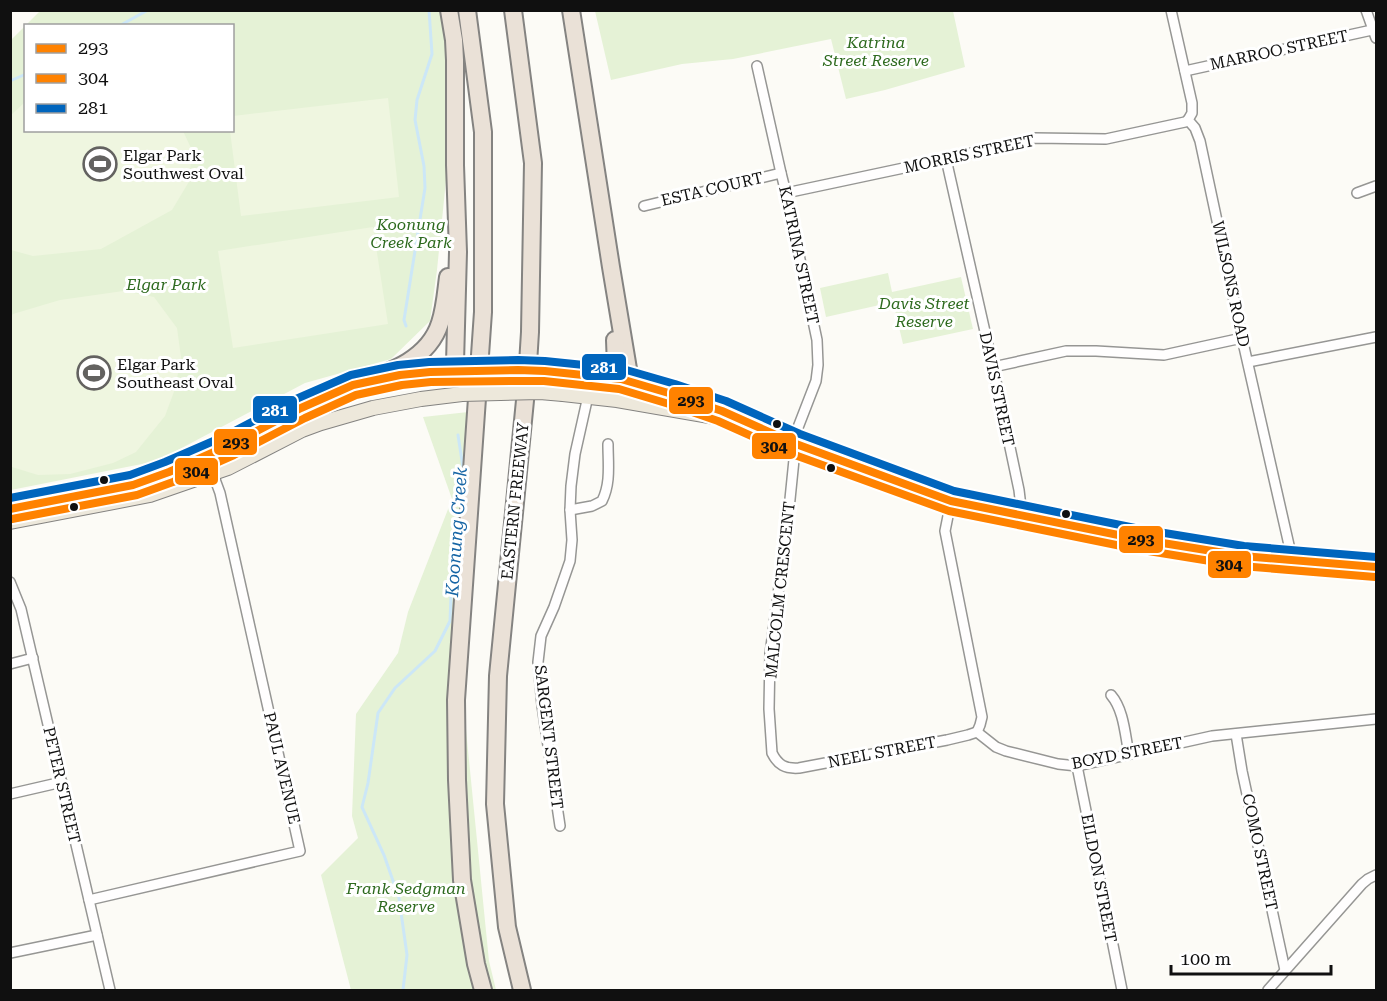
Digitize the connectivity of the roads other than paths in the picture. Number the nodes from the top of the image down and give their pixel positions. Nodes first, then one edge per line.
1 (449, 10) edge
2 (467, 10) edge
3 (513, 10) edge
4 (570, 10) edge
5 (1171, 10) edge
6 (1366, 10) edge
7 (1374, 34) edge
8 (757, 66) dead end
9 (1185, 71) junction
10 (1188, 120) junction
11 (946, 159) junction
12 (781, 173) junction
13 (1377, 186) edge
14 (786, 193) junction
15 (1358, 193) dead end
16 (644, 206) dead end
17 (456, 225) junction
18 (611, 267) junction
19 (1377, 336) edge
20 (1242, 338) junction
21 (1248, 362) junction
22 (993, 367) junction
23 (463, 373) junction
24 (611, 377) junction
25 (630, 381) junction
26 (353, 385) junction
27 (495, 392) junction
28 (588, 396) junction
29 (750, 425) junction
30 (302, 430) junction
31 (241, 440) junction
32 (608, 444) dead end
33 (796, 444) junction
34 (205, 455) junction
35 (216, 480) junction
36 (951, 501) junction
37 (10, 509) edge
38 (570, 510) junction
39 (1020, 515) junction
40 (10, 522) edge
41 (1290, 561) junction
42 (1377, 567) edge
43 (10, 582) edge
44 (33, 658) junction
45 (10, 664) edge
46 (1111, 695) dead end
47 (1377, 720) edge
48 (977, 732) junction
49 (1236, 734) junction
50 (1130, 754) junction
51 (1077, 766) junction
52 (786, 767) joint
53 (62, 782) junction
54 (10, 794) edge
55 (560, 826) dead end
56 (1377, 875) edge
57 (89, 900) junction
58 (97, 935) junction
59 (10, 953) edge
60 (1285, 970) junction
61 (110, 990) edge
62 (483, 990) edge
63 (522, 990) edge
64 (1122, 990) edge
65 (1268, 990) edge

1 - 17 highway
2 - 62 highway
3 - 63 highway, EASTERN FREEWAY
4 - 18 highway
5 - 9 street, WILSONS ROAD
6 - 7 street
7 - 9 street, MARROO STREET
8 - 12 street, KATRINA STREET
9 - 10 street, WILSONS ROAD
10 - 11 street, MORRIS STREET
10 - 20 street, WILSONS ROAD
11 - 14 street, MORRIS STREET
11 - 22 street, DAVIS STREET
12 - 14 street, KATRINA STREET
12 - 16 street, ESTA COURT
13 - 15 street
14 - 33 street, KATRINA STREET
17 - 23 highway
17 - 26 highway
18 - 24 highway
18 - 25 highway
19 - 21 street
20 - 21 street, WILSONS ROAD
20 - 22 street
21 - 41 street, WILSONS ROAD
22 - 39 street, DAVIS STREET
23 - 24 main road, bridge
23 - 26 main road
23 - 27 main road, bridge
24 - 25 main road
24 - 28 main road
25 - 29 main road
26 - 31 main road
27 - 28 main road, bridge
27 - 30 main road, bridge
28 - 29 main road
28 - 38 street, SARGENT STREET
29 - 33 main road
30 - 31 main road
30 - 35 main road
31 - 34 main road
32 - 38 street
33 - 36 main road
33 - 52 street, MALCOLM CRESCENT
34 - 35 main road
34 - 37 main road
35 - 40 main road
35 - 57 street, PAUL AVENUE
36 - 39 main road
36 - 48 street
38 - 55 street, SARGENT STREET
39 - 41 main road
41 - 42 main road
43 - 44 street, PETER STREET
44 - 45 street
44 - 53 street, PETER STREET
46 - 50 street
47 - 49 street, BOYD STREET
48 - 51 street, BOYD STREET
48 - 52 street, NEEL STREET
49 - 50 street, BOYD STREET
49 - 60 street, COMO STREET
50 - 51 street, BOYD STREET
51 - 64 street, EILDON STREET
53 - 54 street
53 - 57 street, PETER STREET
56 - 60 street
57 - 58 street, PETER STREET
58 - 59 street
58 - 61 street, PETER STREET
60 - 65 street

